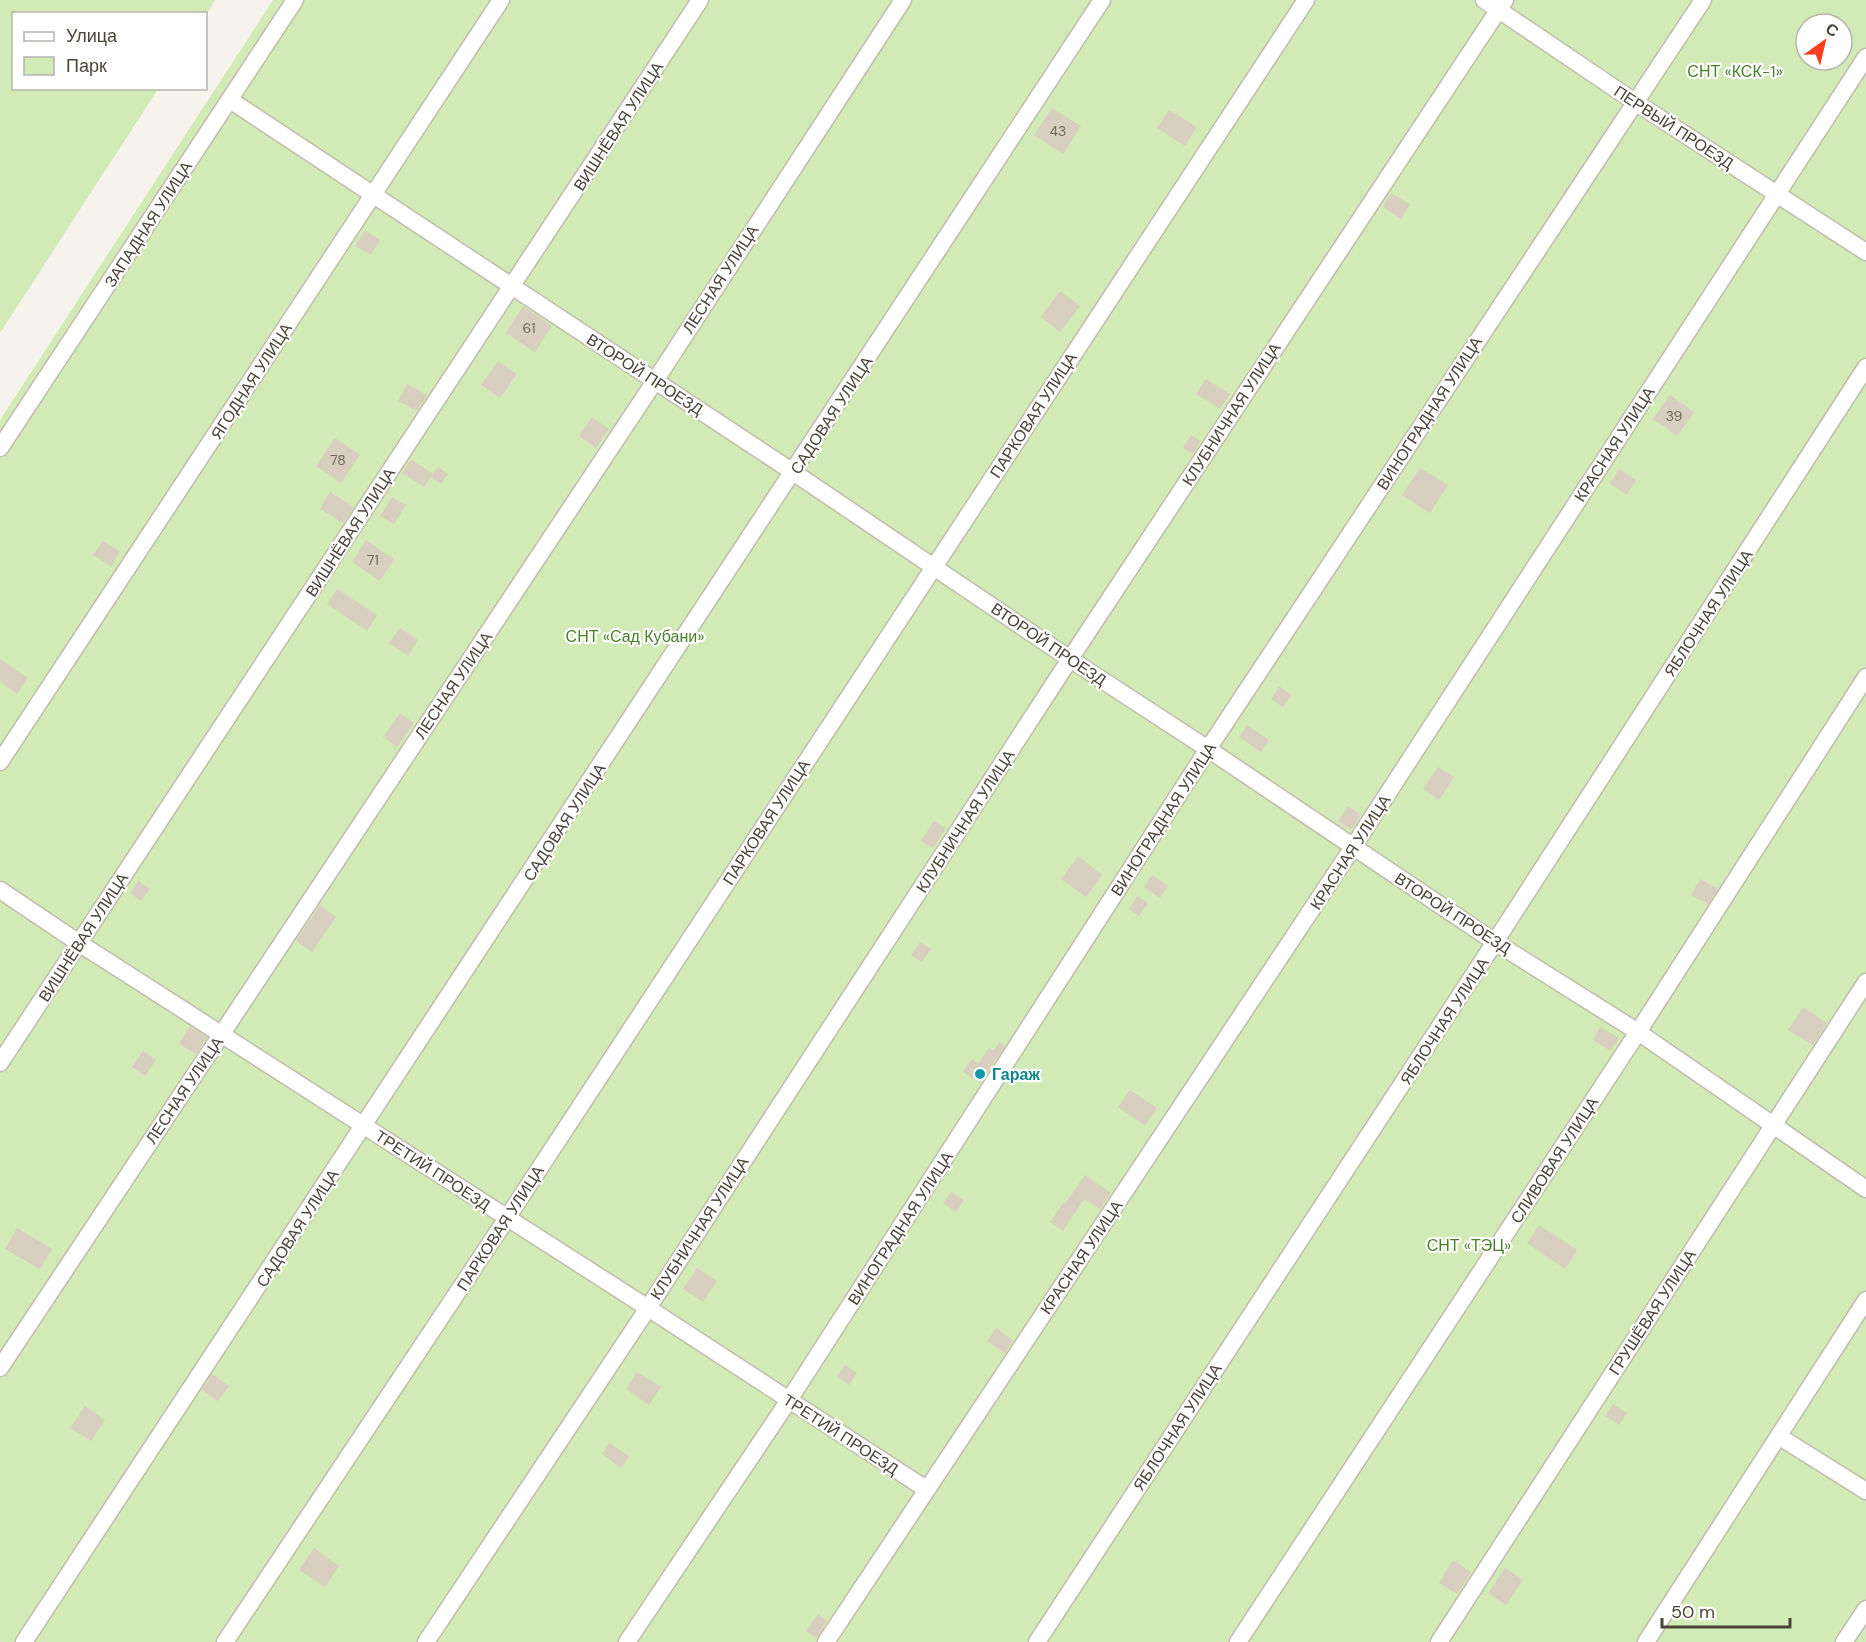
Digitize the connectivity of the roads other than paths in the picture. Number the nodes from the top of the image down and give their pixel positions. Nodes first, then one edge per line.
1 (296, 0) edge
2 (501, 0) edge
3 (700, 0) edge
4 (903, 0) edge
5 (1102, 0) edge
6 (1306, 0) edge
7 (1484, 0) edge
8 (1703, 0) edge
9 (1502, 5) edge
10 (1866, 57) edge
11 (230, 100) junction
12 (1635, 102) junction
13 (1775, 194) junction
14 (372, 196) junction
15 (1866, 252) edge
16 (511, 287) junction
17 (1866, 367) edge
18 (655, 381) junction
19 (0, 448) edge
20 (794, 472) junction
21 (934, 566) junction
22 (1070, 659) junction
23 (1866, 677) edge
24 (1208, 749) junction
25 (0, 762) edge
26 (1353, 847) junction
27 (0, 890) edge
28 (1495, 942) junction
29 (79, 943) junction
30 (1866, 982) edge
31 (1638, 1032) junction
32 (221, 1035) junction
33 (0, 1063) edge
34 (364, 1125) junction
35 (1773, 1126) junction
36 (1866, 1189) edge
37 (507, 1218) junction
38 (1866, 1300) edge
39 (648, 1308) junction
40 (0, 1368) edge
41 (789, 1400) junction
42 (1780, 1437) junction
43 (926, 1489) junction
44 (1866, 1491) edge
45 (1866, 1609) edge
46 (24, 1642) edge
47 (225, 1642) edge
48 (426, 1642) edge
49 (627, 1642) edge
50 (826, 1642) edge
51 (1037, 1642) edge
52 (1238, 1642) edge
53 (1439, 1642) edge
54 (1646, 1642) edge
55 (1845, 1642) edge

1 - 11 street, ЗАПАДНАЯ УЛИЦА
2 - 14 street, ЯГОДНАЯ УЛИЦА
3 - 16 street, ВИШНЁВАЯ УЛИЦА
4 - 18 street, ЛЕСНАЯ УЛИЦА
5 - 20 street, САДОВАЯ УЛИЦА
6 - 21 street, ПАРКОВАЯ УЛИЦА
7 - 9 street, ПЕРВЫЙ ПРОЕЗД
8 - 12 street, ВИНОГРАДНАЯ УЛИЦА
9 - 12 street, ПЕРВЫЙ ПРОЕЗД
9 - 22 street, КЛУБНИЧНАЯ УЛИЦА
10 - 13 street, КРАСНАЯ УЛИЦА
11 - 14 street, ВТОРОЙ ПРОЕЗД
11 - 19 street, ЗАПАДНАЯ УЛИЦА
12 - 13 street, ПЕРВЫЙ ПРОЕЗД
12 - 24 street, ВИНОГРАДНАЯ УЛИЦА
13 - 15 street, ПЕРВЫЙ ПРОЕЗД
13 - 26 street, КРАСНАЯ УЛИЦА
14 - 16 street, ВТОРОЙ ПРОЕЗД
14 - 25 street, ЯГОДНАЯ УЛИЦА
16 - 18 street, ВТОРОЙ ПРОЕЗД
16 - 29 street, ВИШНЁВАЯ УЛИЦА
17 - 28 street, ЯБЛОЧНАЯ УЛИЦА
18 - 20 street, ВТОРОЙ ПРОЕЗД
18 - 32 street, ЛЕСНАЯ УЛИЦА
20 - 21 street, ВТОРОЙ ПРОЕЗД
20 - 34 street, САДОВАЯ УЛИЦА
21 - 22 street, ВТОРОЙ ПРОЕЗД
21 - 37 street, ПАРКОВАЯ УЛИЦА
22 - 24 street, ВТОРОЙ ПРОЕЗД
22 - 39 street, КЛУБНИЧНАЯ УЛИЦА
23 - 31 street, СЛИВОВАЯ УЛИЦА
24 - 26 street, ВТОРОЙ ПРОЕЗД
24 - 41 street, ВИНОГРАДНАЯ УЛИЦА
26 - 28 street, ВТОРОЙ ПРОЕЗД
26 - 43 street, КРАСНАЯ УЛИЦА
27 - 29 street, ТРЕТИЙ ПРОЕЗД
28 - 31 street, ВТОРОЙ ПРОЕЗД
28 - 51 street, ЯБЛОЧНАЯ УЛИЦА
29 - 32 street, ТРЕТИЙ ПРОЕЗД
29 - 33 street, ВИШНЁВАЯ УЛИЦА
30 - 35 street, ГРУШЁВАЯ УЛИЦА
31 - 35 street, ВТОРОЙ ПРОЕЗД
31 - 52 street, СЛИВОВАЯ УЛИЦА
32 - 34 street, ТРЕТИЙ ПРОЕЗД
32 - 40 street, ЛЕСНАЯ УЛИЦА
34 - 37 street, ТРЕТИЙ ПРОЕЗД
34 - 46 street, САДОВАЯ УЛИЦА
35 - 36 street, ВТОРОЙ ПРОЕЗД
35 - 53 street, ГРУШЁВАЯ УЛИЦА
37 - 39 street, ТРЕТИЙ ПРОЕЗД
37 - 47 street, ПАРКОВАЯ УЛИЦА
38 - 42 street
39 - 41 street, ТРЕТИЙ ПРОЕЗД
39 - 48 street, КЛУБНИЧНАЯ УЛИЦА
41 - 43 street, ТРЕТИЙ ПРОЕЗД
41 - 49 street, ВИНОГРАДНАЯ УЛИЦА
42 - 44 street
42 - 54 street
43 - 50 street, КРАСНАЯ УЛИЦА
45 - 55 street

